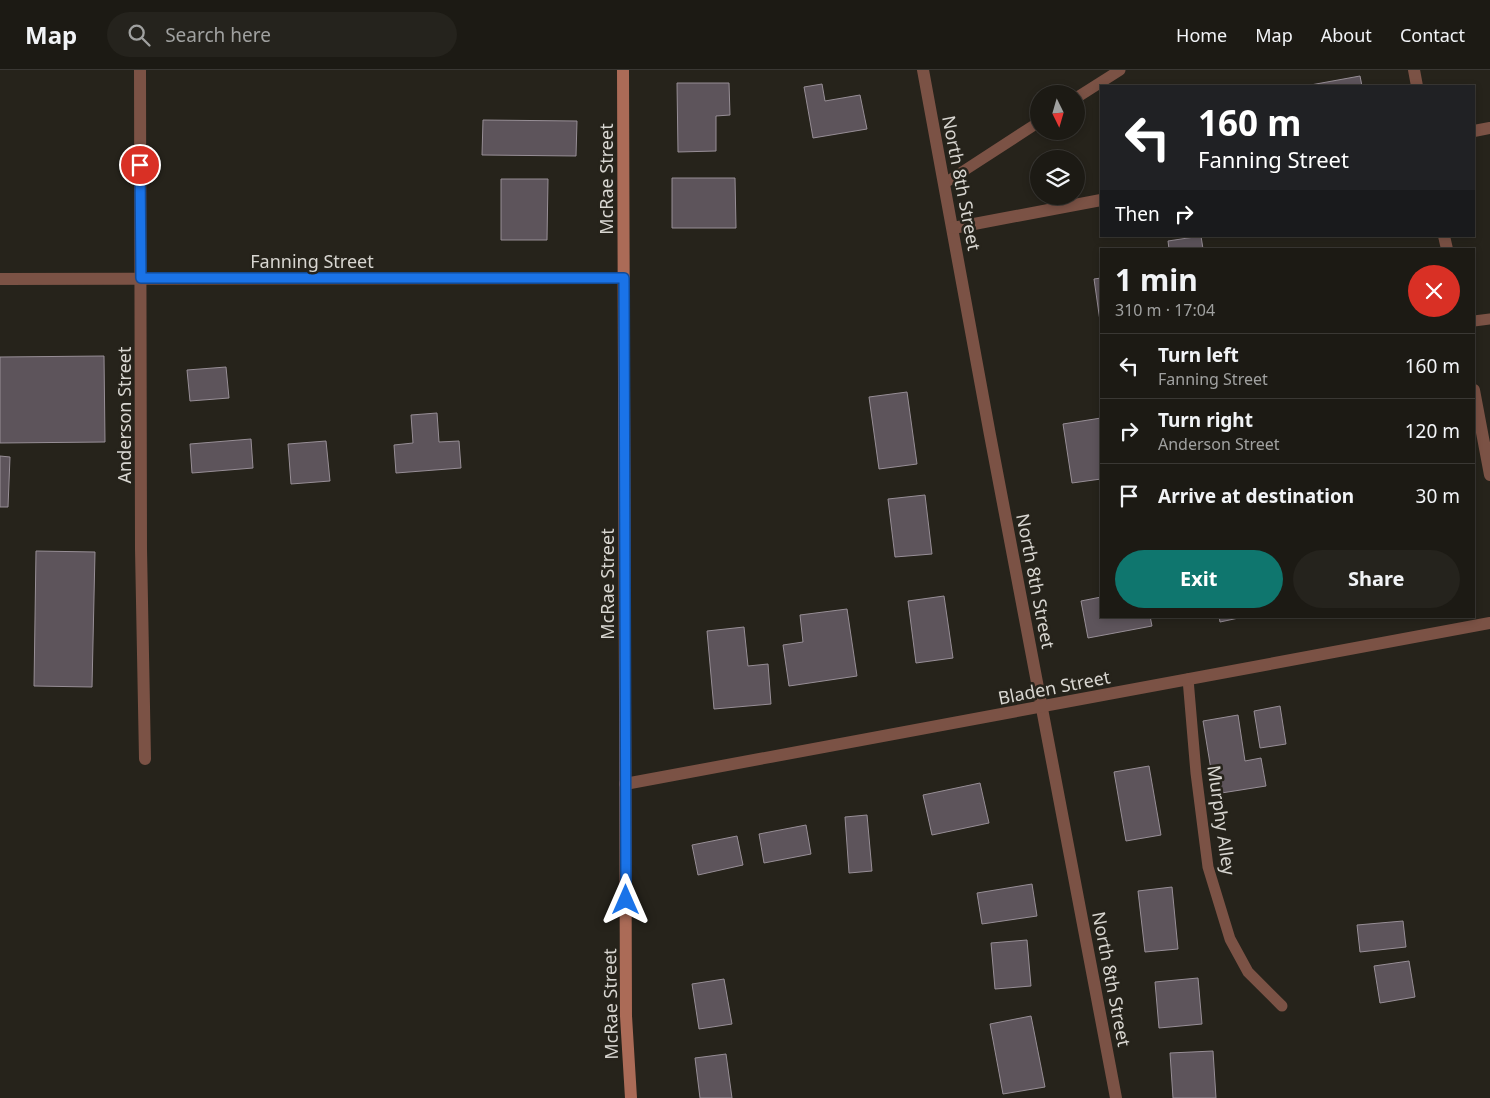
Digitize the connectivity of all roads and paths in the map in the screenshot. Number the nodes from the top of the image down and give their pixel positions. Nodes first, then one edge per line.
1 (140, 70) edge
2 (623, 70) edge
3 (923, 70) edge
4 (1120, 70) edge
5 (1414, 70) edge
6 (1417, 85) edge
7 (1085, 92) edge
8 (1030, 128) edge
9 (1490, 128) edge
10 (1475, 131) edge
11 (944, 183) junction
12 (1100, 200) edge
13 (953, 228) junction
14 (141, 278) junction
15 (624, 278) junction
16 (0, 279) edge
17 (1490, 319) edge
18 (1475, 321) edge
19 (1475, 395) edge
20 (1490, 475) edge
21 (1490, 622) edge
22 (1188, 679) junction
23 (1043, 707) junction
24 (144, 759) dead end
25 (625, 784) junction
26 (1282, 1006) dead end
27 (631, 1098) edge
28 (1116, 1098) edge

1 - 14 street, Anderson Street
2 - 15 street, McRae Street
3 - 11 street, North 8th Street
4 - 7 lane
5 - 6 street
8 - 11 lane
9 - 10 street
11 - 13 street, North 8th Street
12 - 13 street
13 - 23 street, North 8th Street
14 - 15 street, Fanning Street
14 - 16 street, Fanning Street
14 - 24 street, Anderson Street
15 - 25 street, McRae Street
17 - 18 lane
19 - 20 street
21 - 22 street, Bladen Street
22 - 23 street, Bladen Street
22 - 26 lane, Murphy Alley
23 - 25 street, Bladen Street
23 - 28 street, North 8th Street
25 - 27 street, McRae Street

